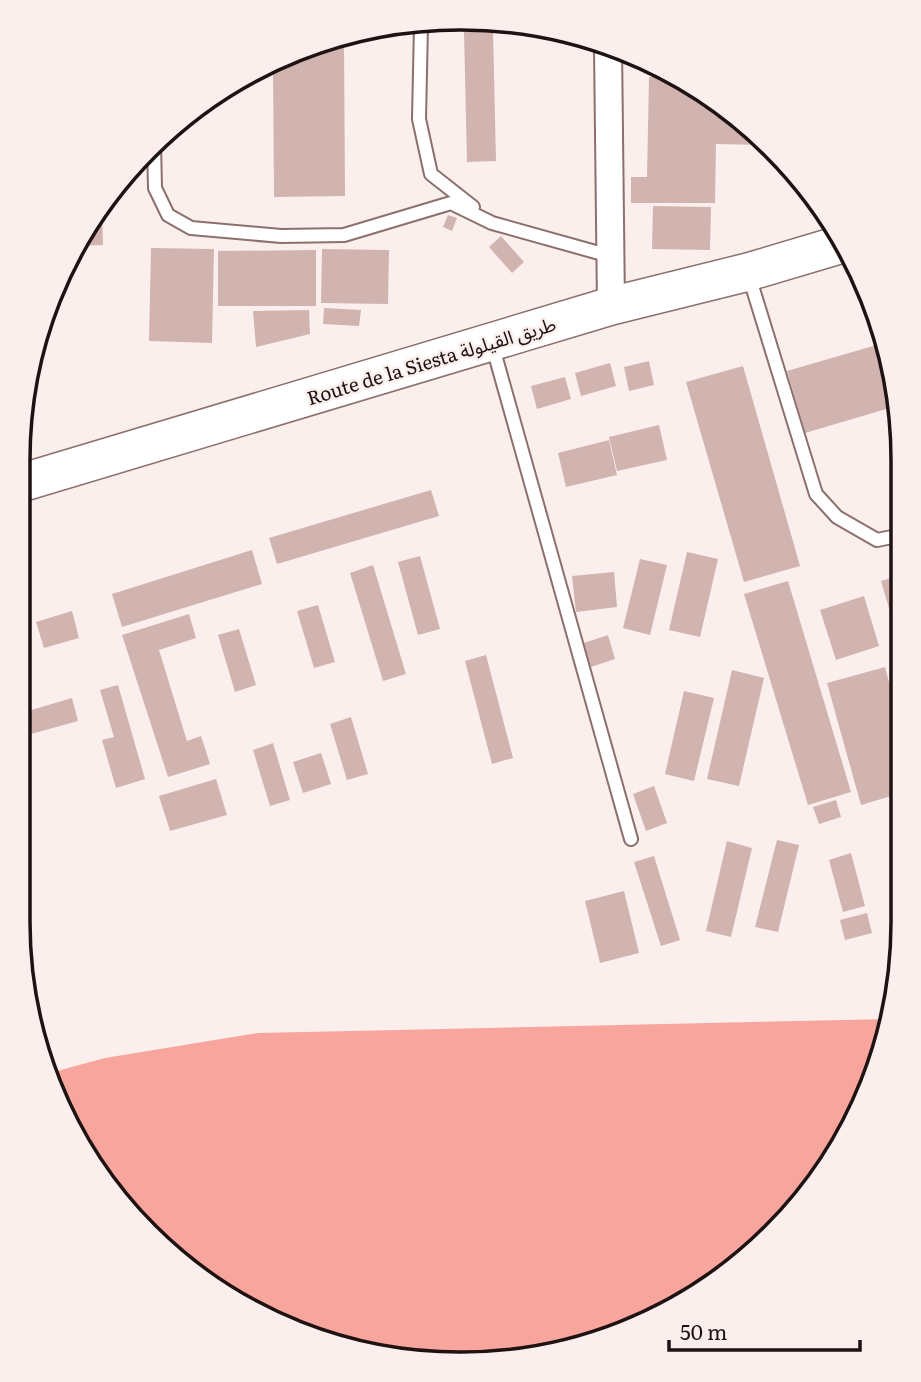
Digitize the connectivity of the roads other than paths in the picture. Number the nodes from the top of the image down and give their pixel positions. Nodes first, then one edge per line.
1 (421, 32) edge
2 (608, 56) edge
3 (154, 158) edge
4 (492, 223) junction
5 (835, 246) edge
6 (610, 256) junction
7 (748, 272) junction
8 (611, 306) junction
9 (491, 341) junction
10 (30, 480) edge
11 (891, 537) edge
12 (631, 839) dead end

1 - 4 lane
2 - 6 street
3 - 4 lane
4 - 6 lane
5 - 7 main road, Route de la Siesta طريق القيلولة
6 - 8 street
7 - 8 main road, Route de la Siesta طريق القيلولة
7 - 11 lane
8 - 9 main road, Route de la Siesta طريق القيلولة
9 - 10 main road, Route de la Siesta طريق القيلولة
9 - 12 lane

